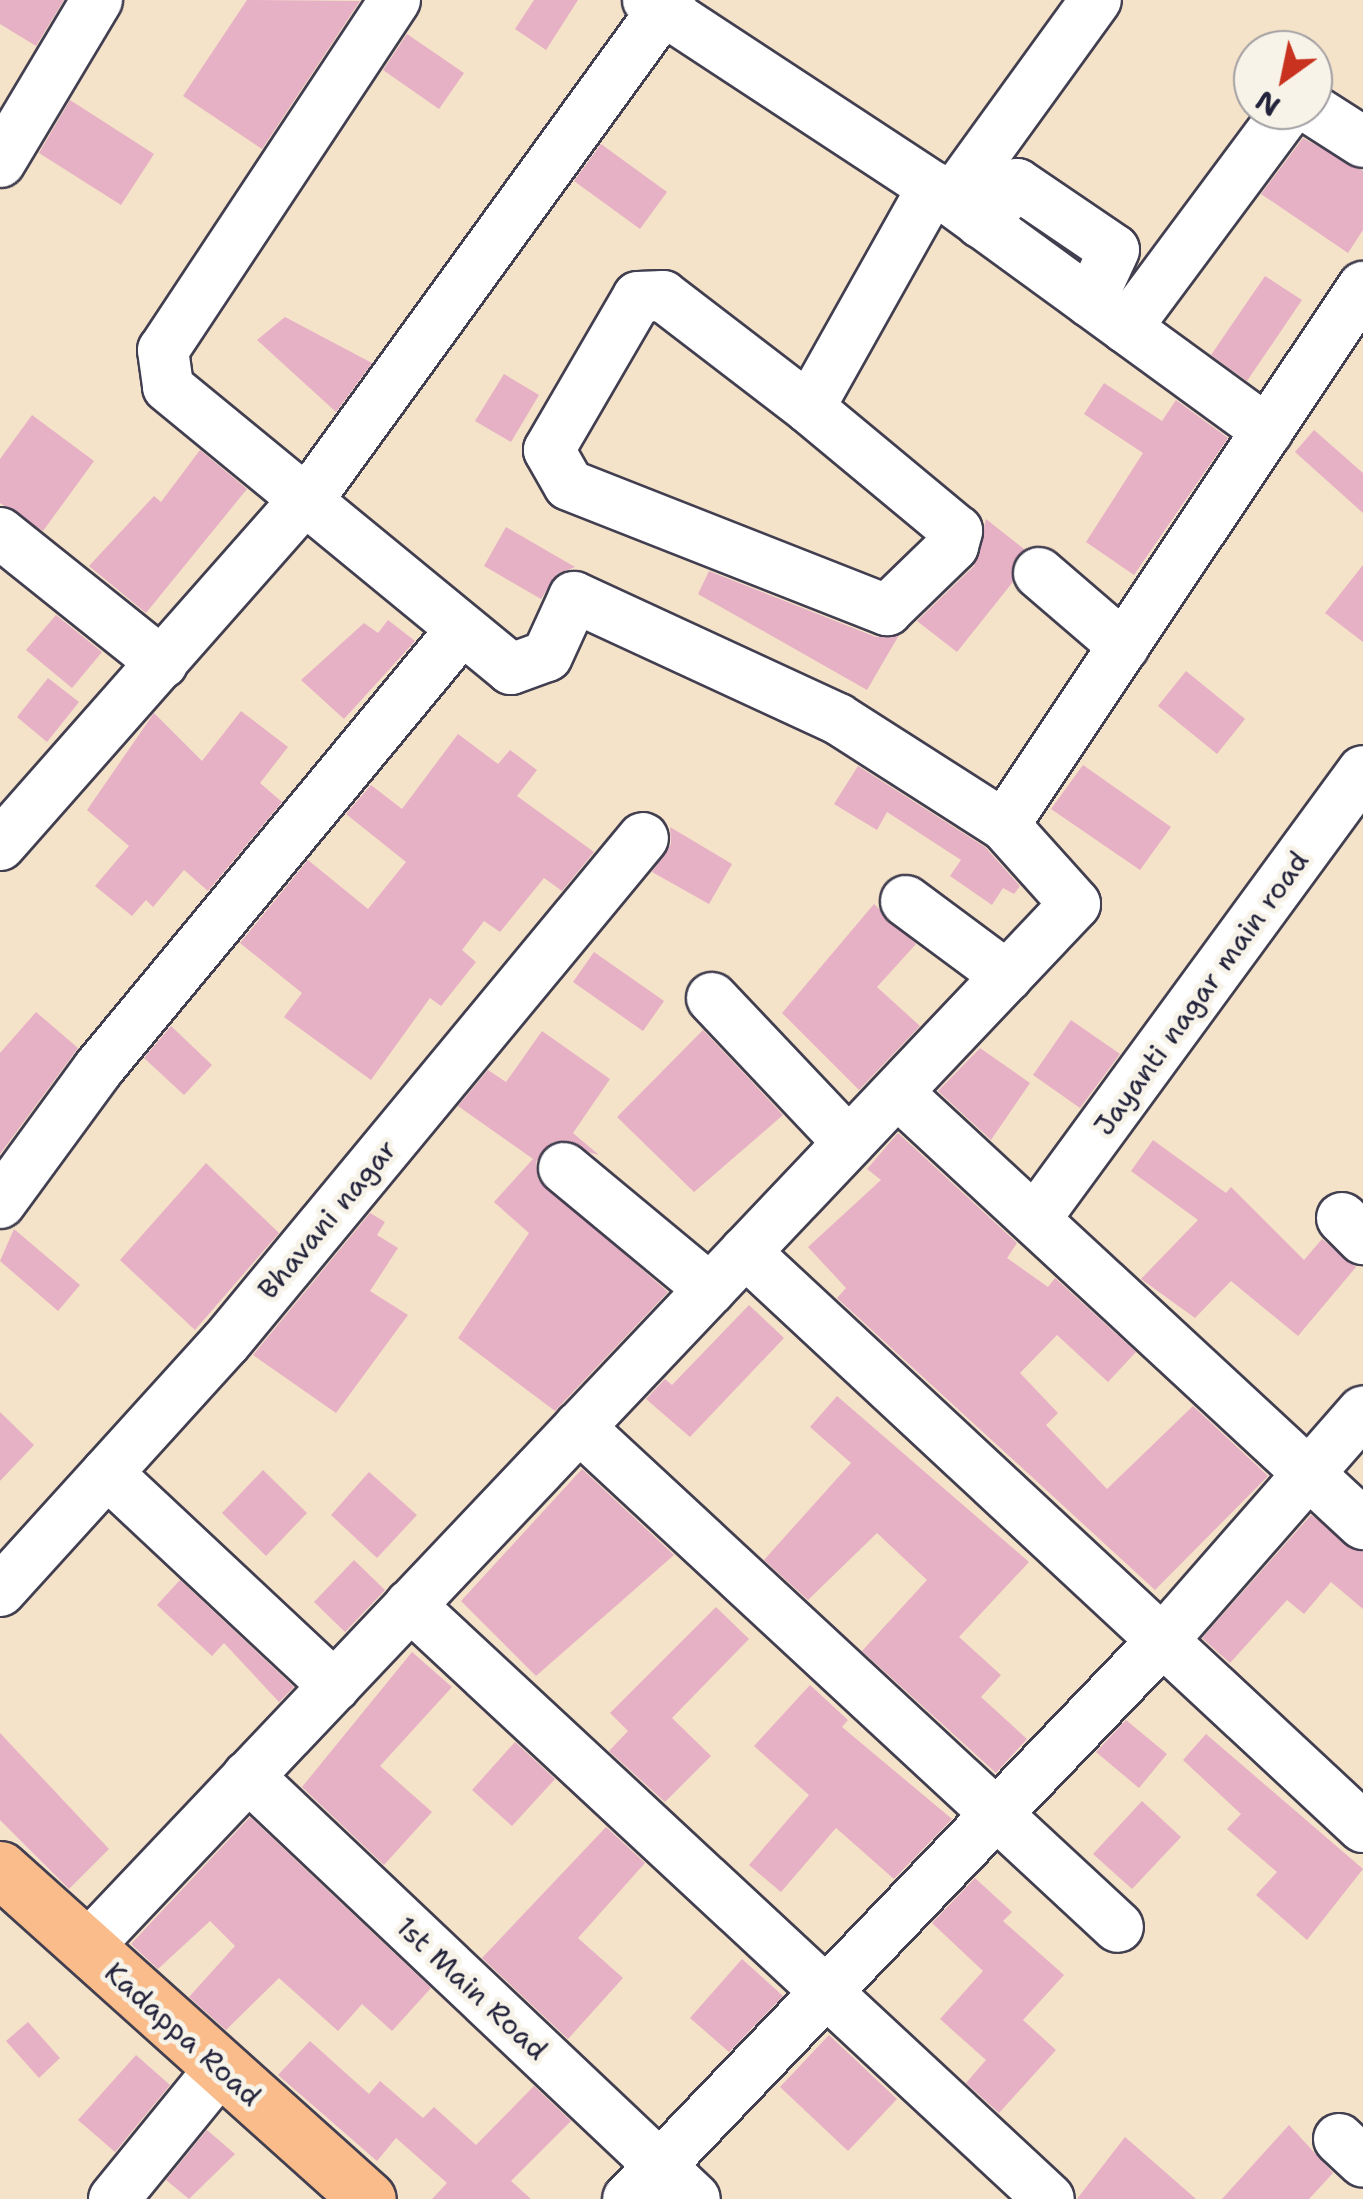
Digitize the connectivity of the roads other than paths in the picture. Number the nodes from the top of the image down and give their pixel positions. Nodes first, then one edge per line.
1 (97, 0) edge
2 (394, 0) edge
3 (1096, 0) edge
4 (661, 4) edge
5 (1333, 123) edge
6 (1270, 130) edge
7 (1363, 142) edge
8 (0, 162) edge
9 (955, 203) junction
10 (1363, 287) edge
11 (1108, 315) junction
12 (809, 408) junction
13 (1267, 431) junction
14 (305, 499) junction
15 (0, 533) edge
16 (1039, 573) dead end
17 (462, 629) junction
18 (1124, 646) junction
19 (162, 663) junction
20 (1363, 771) edge
21 (1004, 826) junction
22 (644, 838) dead end
23 (0, 844) edge
24 (906, 901) dead end
25 (1006, 976) junction
26 (712, 998) dead end
27 (901, 1096) junction
28 (849, 1143) junction
29 (564, 1168) dead end
30 (0, 1203) edge
31 (1038, 1215) junction
32 (745, 1252) junction
33 (710, 1289) junction
34 (1363, 1411) edge
35 (580, 1427) junction
36 (1308, 1471) junction
37 (107, 1473) junction
38 (1363, 1524) edge
39 (0, 1591) edge
40 (410, 1604) junction
41 (1162, 1641) junction
42 (335, 1686) junction
43 (248, 1776) junction
44 (994, 1816) junction
45 (1363, 1827) edge
46 (0, 1868) edge
47 (1118, 1928) dead end
48 (86, 1948) junction
49 (828, 1993) junction
50 (221, 2068) junction
51 (643, 2181) edge
52 (114, 2199) edge
53 (368, 2199) edge
54 (695, 2199) edge
55 (1049, 2199) edge

1 - 8 street
2 - 14 street
3 - 9 street
4 - 9 street
4 - 14 street
5 - 7 street
6 - 11 street
9 - 11 street
9 - 12 street
10 - 13 street
11 - 13 street
12 - 12 street
13 - 18 street
14 - 17 street
14 - 19 street
15 - 19 street
16 - 18 street
17 - 21 street
17 - 30 street
18 - 21 street
19 - 23 street
20 - 31 street, Jayanti nagar main road
21 - 25 street
22 - 37 street, Bhavani nagar
24 - 25 street
25 - 27 street
26 - 28 street
27 - 28 street
27 - 31 street
28 - 32 street
29 - 33 street
31 - 36 street
32 - 33 street
32 - 41 street
33 - 35 street
34 - 36 street
35 - 40 street
35 - 44 street
36 - 38 street
36 - 41 street
37 - 39 street, Bhavani nagar
37 - 42 street
40 - 42 street
40 - 49 street
41 - 44 street
41 - 45 street
42 - 43 street
43 - 48 street
43 - 51 street, 1st Main Road
44 - 47 street
44 - 49 street
46 - 48 main road, Kadappa Road
48 - 50 main road, Kadappa Road
49 - 51 street
49 - 55 street
50 - 52 street
50 - 53 main road, Kadappa Road
51 - 54 street, 1st Main Road

